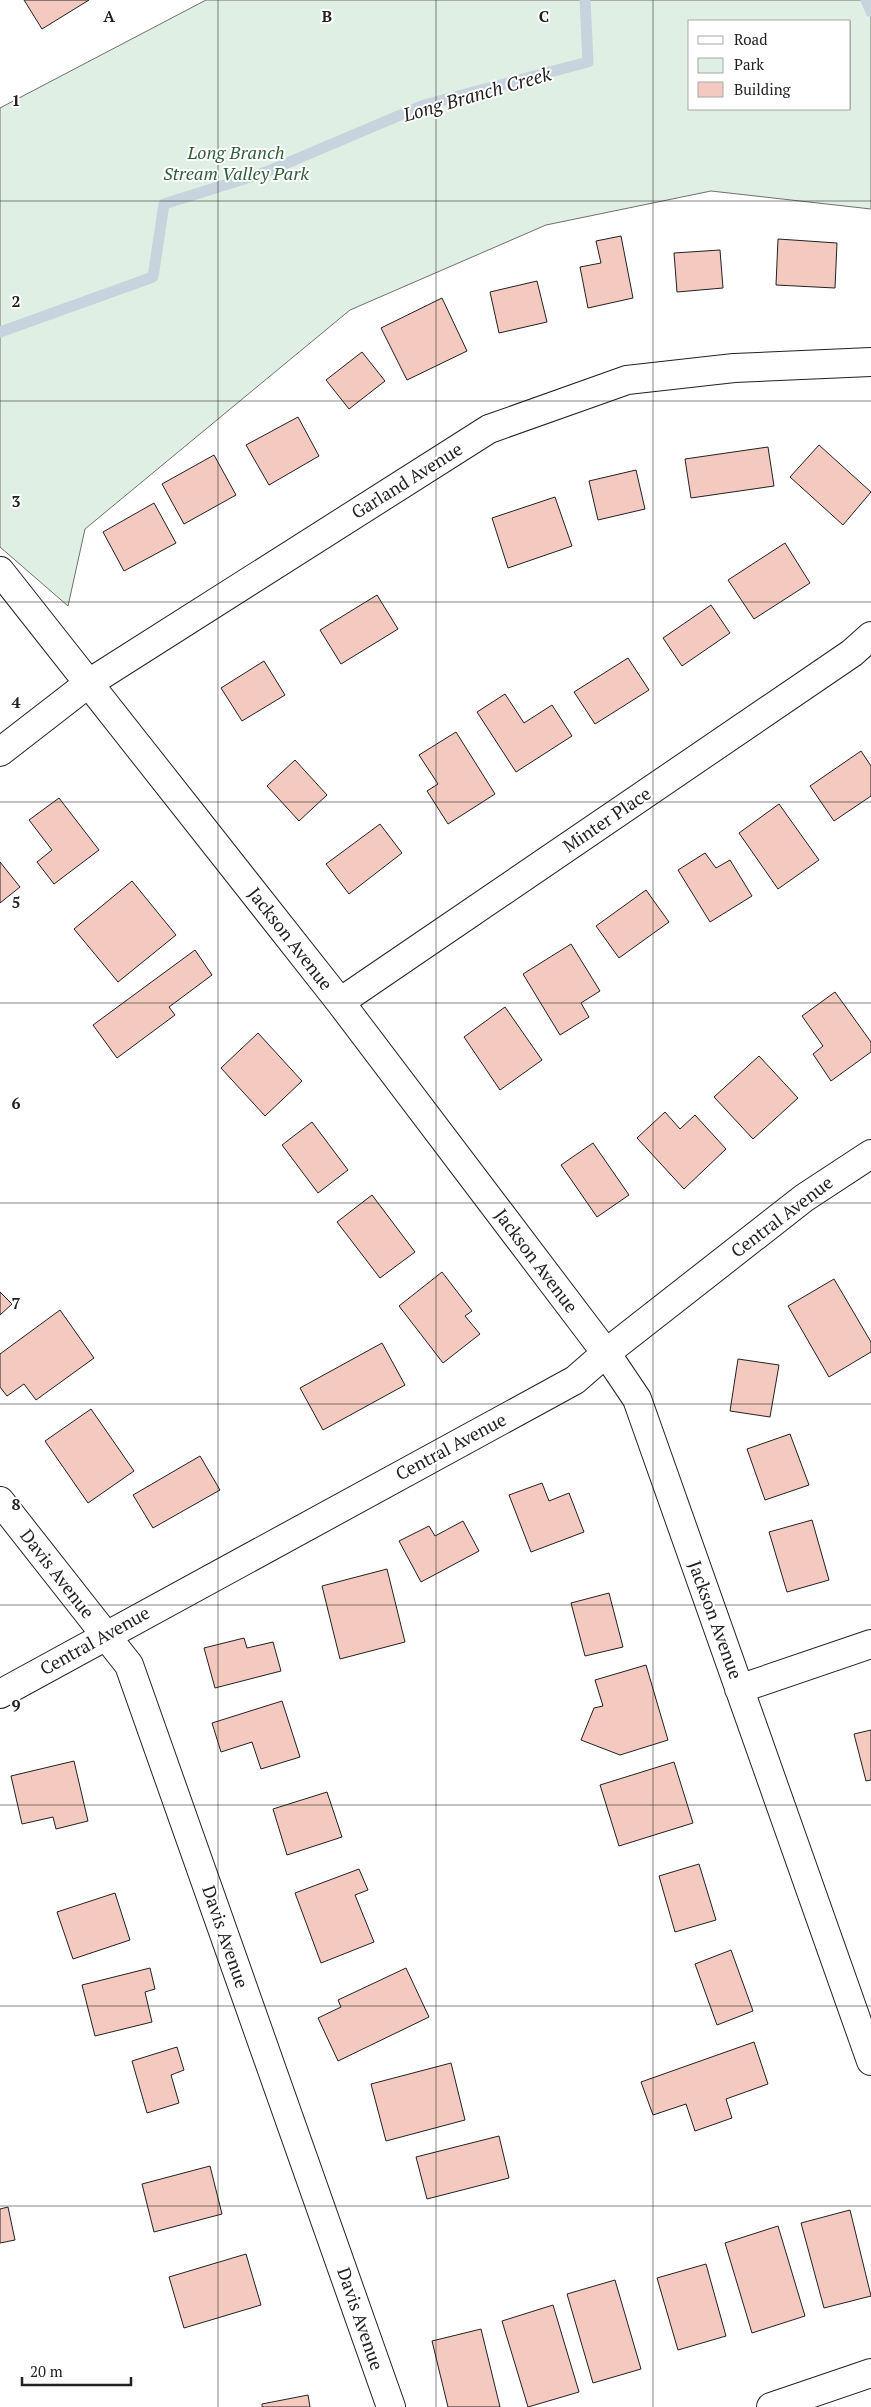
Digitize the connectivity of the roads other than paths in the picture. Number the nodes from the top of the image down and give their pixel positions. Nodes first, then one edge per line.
1 (871, 362) edge
2 (0, 571) edge
3 (871, 636) edge
4 (89, 683) junction
5 (0, 752) edge
6 (340, 1002) junction
7 (871, 1154) edge
8 (606, 1353) junction
9 (0, 1501) edge
10 (105, 1635) junction
11 (871, 1644) edge
12 (740, 1689) junction
13 (0, 1694) edge
14 (866, 2029) edge
15 (871, 2061) edge
16 (871, 2373) edge
17 (391, 2407) edge
18 (771, 2407) edge

1 - 4 street, Garland Avenue
2 - 4 street, Jackson Avenue
3 - 6 street, Minter Place
4 - 5 street, Garland Avenue
4 - 6 street, Jackson Avenue
6 - 8 street, Jackson Avenue
7 - 8 street, Central Avenue
8 - 10 street, Central Avenue
8 - 12 street, Jackson Avenue
9 - 10 street, Davis Avenue
10 - 13 street, Central Avenue
10 - 17 street, Davis Avenue
11 - 12 street
12 - 14 street, Jackson Avenue
14 - 15 street, Jackson Avenue
16 - 18 street

